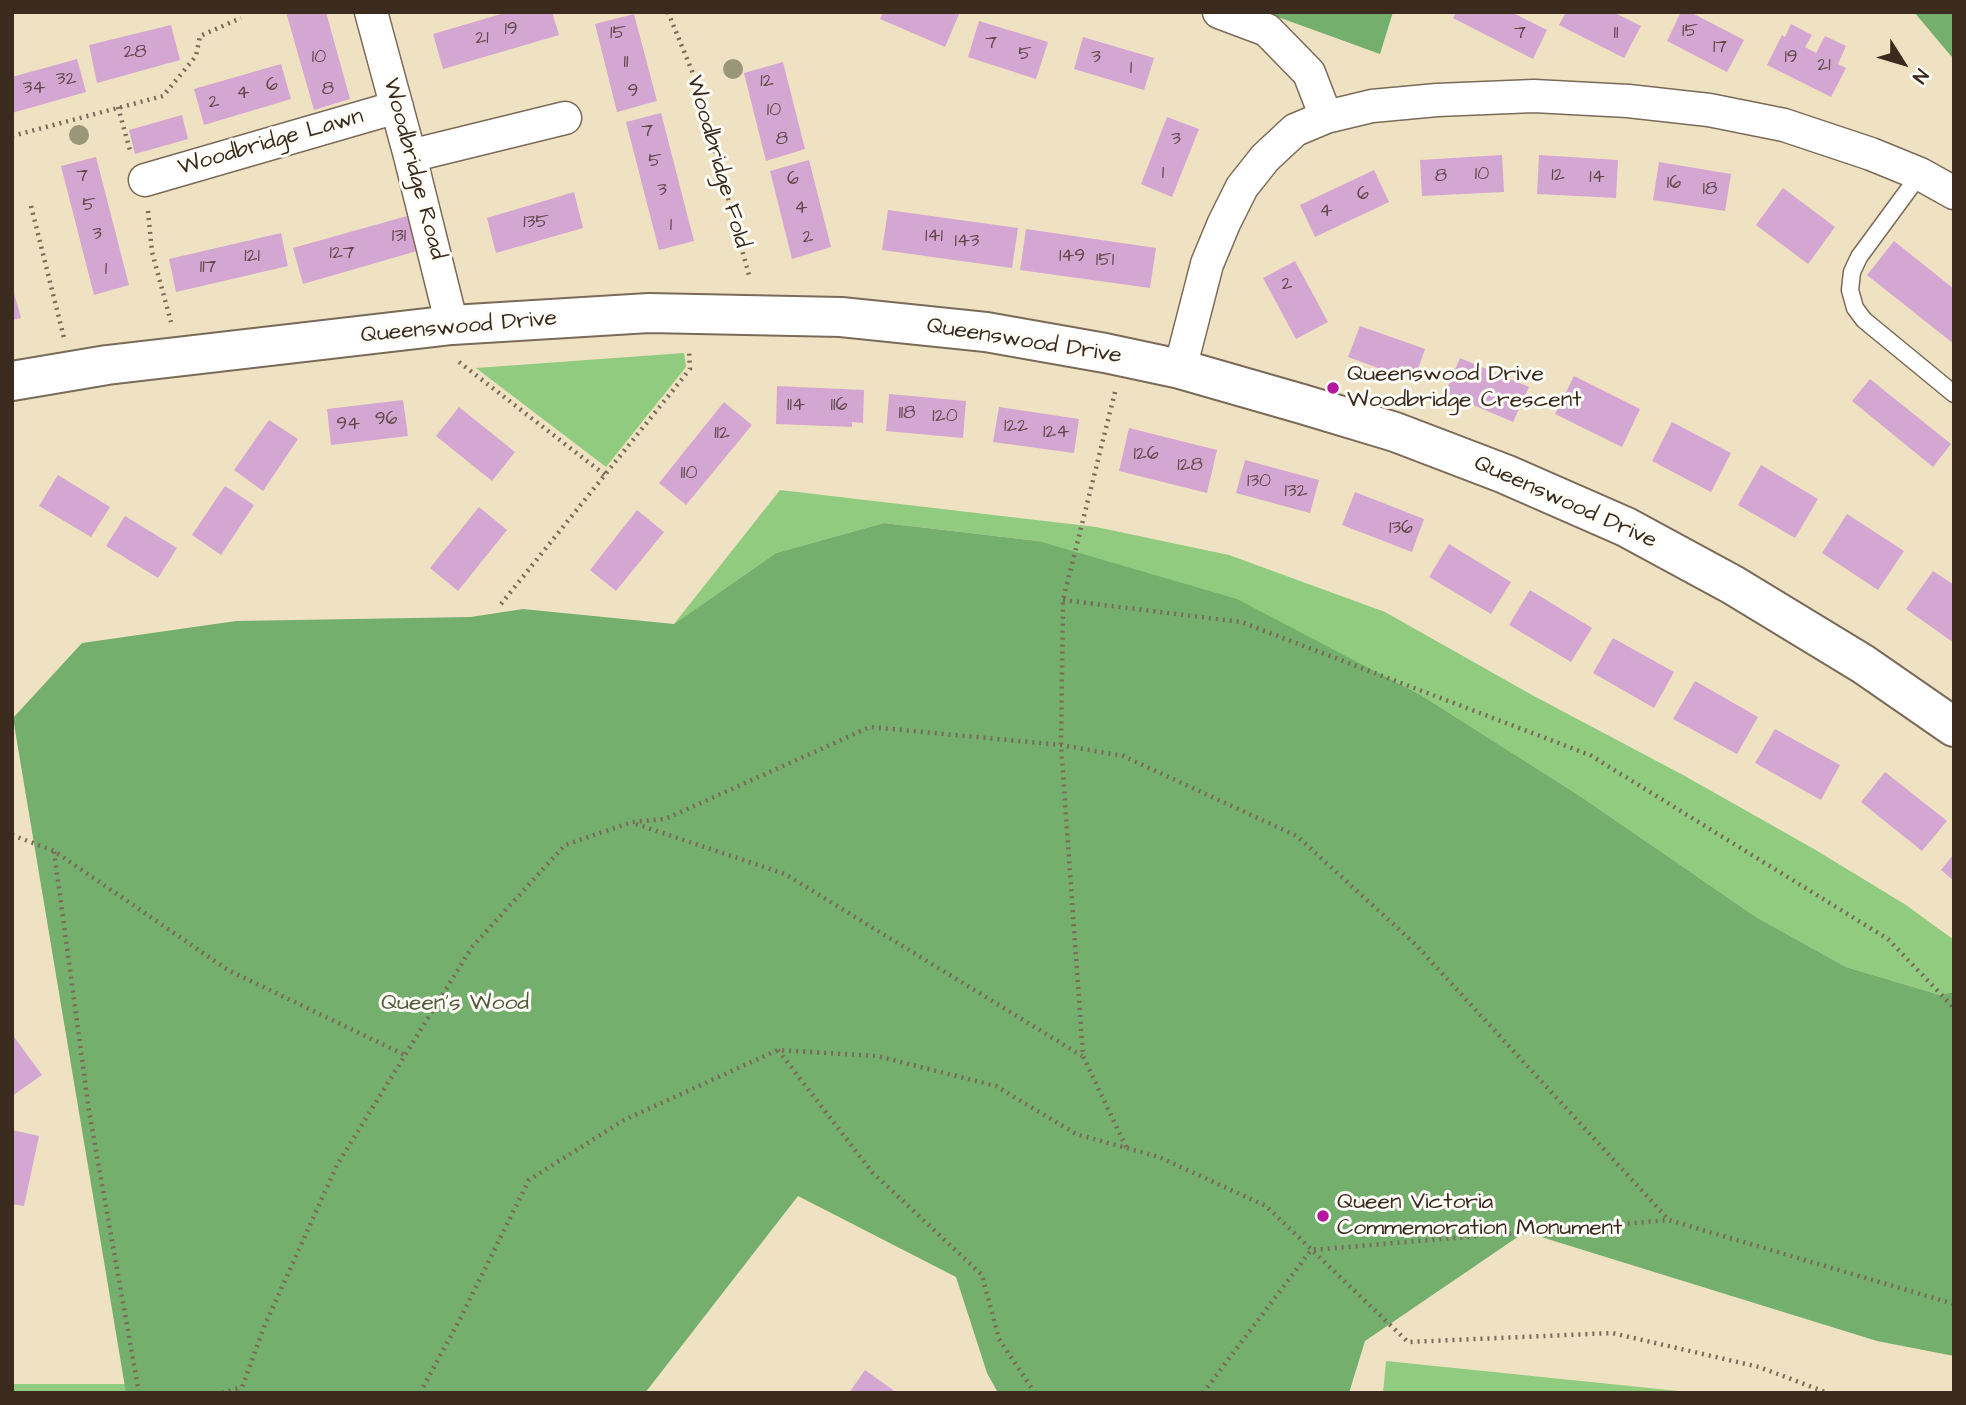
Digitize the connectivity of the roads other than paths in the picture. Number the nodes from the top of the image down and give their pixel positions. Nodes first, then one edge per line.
1 (371, 12) edge
2 (1219, 12) edge
3 (397, 107) junction
4 (1326, 117) junction
5 (565, 118) dead end
6 (410, 156) junction
7 (1920, 174) junction
8 (145, 180) road end
9 (1954, 194) edge
10 (452, 325) junction
11 (1180, 369) junction
12 (12, 381) edge
13 (1954, 394) edge
14 (1954, 727) edge

1 - 3 street, Woodbridge Road
2 - 4 street
3 - 6 street, Woodbridge Road
3 - 8 street, Woodbridge Lawn
4 - 7 street
4 - 11 street
5 - 6 street
6 - 10 street, Woodbridge Road
7 - 9 street
7 - 13 lane
10 - 11 street, Queenswood Drive
10 - 12 street, Queenswood Drive
11 - 14 street, Queenswood Drive

